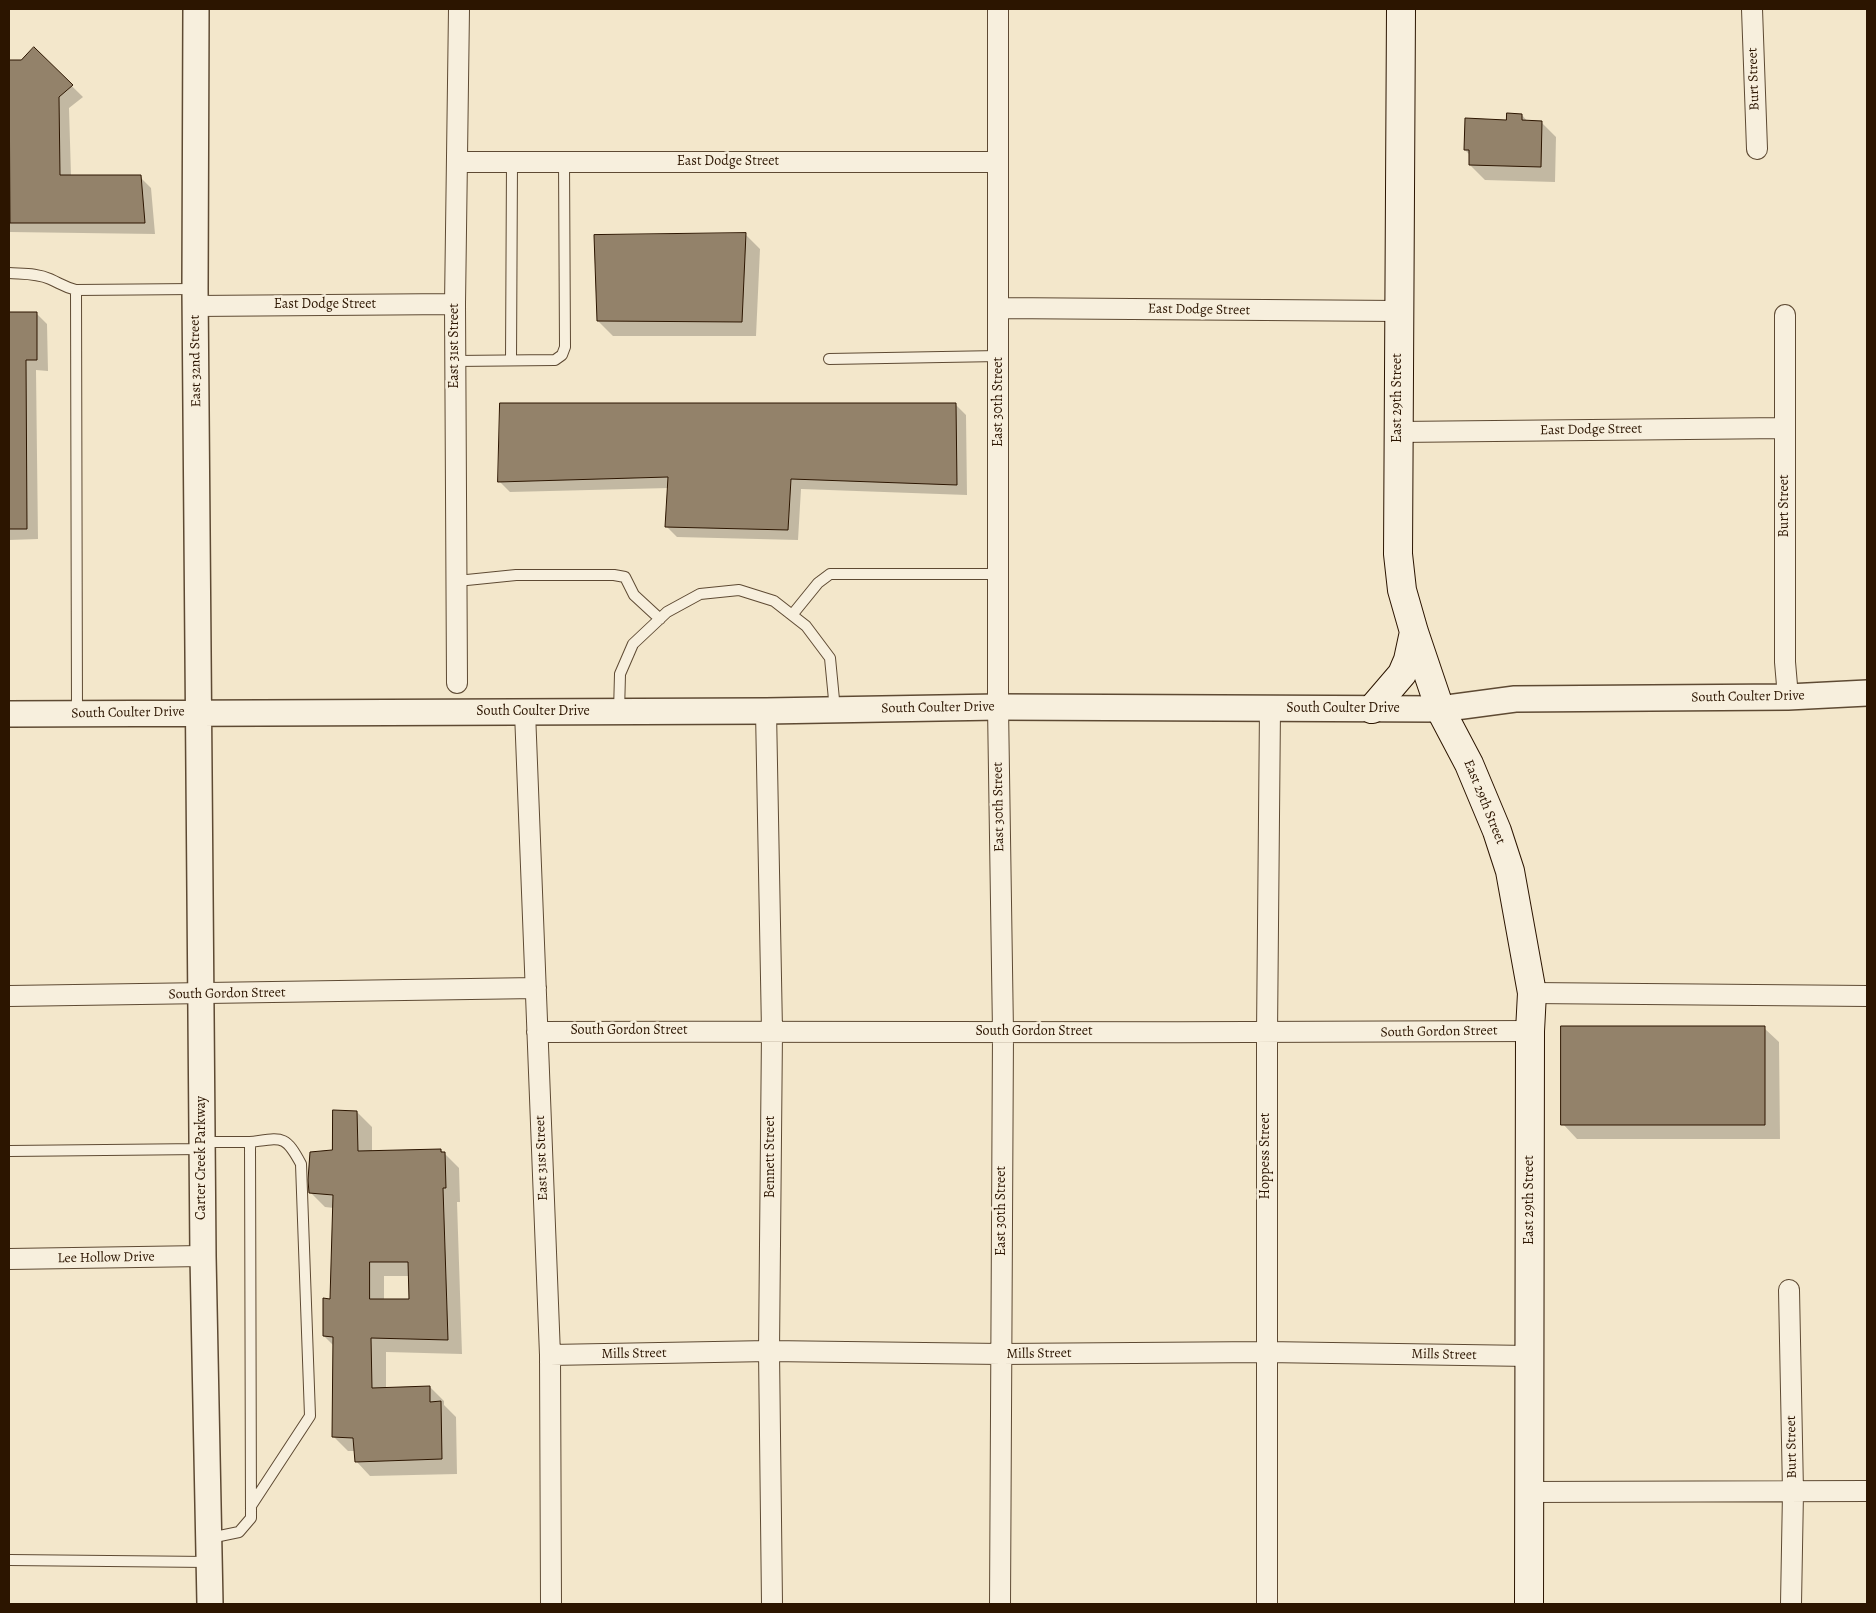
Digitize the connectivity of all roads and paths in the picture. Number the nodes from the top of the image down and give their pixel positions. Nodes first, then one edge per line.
1 (196, 9) edge
2 (460, 9) edge
3 (998, 9) edge
4 (1401, 9) edge
5 (1752, 9) edge
6 (1756, 148) dead end
7 (457, 162) junction
8 (512, 162) junction
9 (564, 162) junction
10 (998, 162) junction
11 (9, 273) edge
12 (76, 290) junction
13 (195, 297) junction
14 (455, 304) junction
15 (999, 308) junction
16 (1398, 312) junction
17 (1785, 315) dead end
18 (999, 356) junction
19 (511, 360) junction
20 (829, 360) dead end
21 (455, 361) junction
22 (1784, 428) junction
23 (1398, 432) junction
24 (998, 574) junction
25 (456, 581) junction
26 (792, 615) junction
27 (660, 619) junction
28 (1414, 632) junction
29 (457, 683) dead end
30 (1867, 693) edge
31 (1788, 697) junction
32 (998, 707) junction
33 (1270, 708) junction
34 (1372, 709) junction
35 (1440, 709) junction
36 (835, 710) junction
37 (766, 711) junction
38 (200, 712) junction
39 (525, 712) junction
40 (619, 712) junction
41 (9, 714) edge
42 (77, 714) junction
43 (536, 988) junction
44 (1532, 993) junction
45 (200, 994) junction
46 (9, 996) edge
47 (1867, 996) edge
48 (772, 1031) junction
49 (1530, 1031) junction
50 (537, 1032) junction
51 (1003, 1032) junction
52 (1266, 1034) junction
53 (250, 1142) junction
54 (202, 1146) junction
55 (9, 1151) edge
56 (203, 1256) junction
57 (9, 1259) edge
58 (1788, 1290) dead end
59 (769, 1351) junction
60 (1266, 1352) junction
61 (1001, 1354) junction
62 (550, 1355) junction
63 (1529, 1356) junction
64 (1867, 1491) edge
65 (1529, 1492) junction
66 (1793, 1492) junction
67 (251, 1507) junction
68 (209, 1550) junction
69 (9, 1560) edge
70 (210, 1604) edge
71 (551, 1604) edge
72 (772, 1604) edge
73 (1000, 1604) edge
74 (1267, 1604) edge
75 (1529, 1604) edge
76 (1791, 1604) edge

1 - 13 street, East 32nd Street
2 - 7 street, East 31st Street
3 - 10 street, East 30th Street
4 - 16 main road, East 29th Street
5 - 6 street, Burt Street
7 - 8 street, East Dodge Street
7 - 14 street, East 31st Street
8 - 9 street, East Dodge Street
8 - 19 lane
9 - 10 street, East Dodge Street
9 - 19 lane
10 - 15 street, East 30th Street
11 - 12 lane
12 - 13 lane
12 - 42 lane
13 - 14 street, East Dodge Street
13 - 38 street, East 32nd Street
14 - 21 street, East 31st Street
15 - 16 street, East Dodge Street
15 - 18 street, East 30th Street
16 - 23 main road, East 29th Street
17 - 22 street, Burt Street
18 - 20 lane
18 - 24 street, East 30th Street
19 - 21 lane
21 - 25 street, East 31st Street
22 - 23 street, East Dodge Street
22 - 31 street, Burt Street
23 - 28 main road, East 29th Street
24 - 26 lane
24 - 32 street, East 30th Street
25 - 27 lane
25 - 29 street, East 31st Street
26 - 27 lane
26 - 36 lane
27 - 40 lane
28 - 34 main road
28 - 35 main road, East 29th Street
30 - 31 street, South Coulter Drive
31 - 35 street, South Coulter Drive
32 - 33 street, South Coulter Drive
32 - 36 street, South Coulter Drive
32 - 51 street, East 30th Street
33 - 34 street, South Coulter Drive
33 - 52 street, Hoppess Street
34 - 35 street, South Coulter Drive
35 - 44 main road, East 29th Street
36 - 37 street, South Coulter Drive
37 - 40 street, South Coulter Drive
37 - 48 street, Bennett Street
38 - 39 street, South Coulter Drive
38 - 42 street, South Coulter Drive
38 - 45 street, Carter Creek Parkway
39 - 40 street, South Coulter Drive
39 - 43 street, East 31st Street
41 - 42 street, South Coulter Drive
43 - 45 street, South Gordon Street
43 - 50 street, East 31st Street
44 - 47 street
44 - 49 main road, East 29th Street
45 - 46 street, South Gordon Street
45 - 54 street, Carter Creek Parkway
48 - 50 street, South Gordon Street
48 - 51 street, South Gordon Street
48 - 59 street, Bennett Street
49 - 52 street, South Gordon Street
49 - 63 main road, East 29th Street
50 - 62 street, East 31st Street
51 - 52 street, South Gordon Street
51 - 61 street, East 30th Street
52 - 60 street, Hoppess Street
53 - 54 lane
53 - 67 lane
53 - 67 lane
54 - 55 lane
54 - 56 street, Carter Creek Parkway
56 - 57 street, Lee Hollow Drive
56 - 68 street, Carter Creek Parkway
58 - 66 street, Burt Street
59 - 61 street, Mills Street
59 - 62 street, Mills Street
59 - 72 street, Bennett Street
60 - 61 street, Mills Street
60 - 63 street, Mills Street
60 - 74 street, Hoppess Street
61 - 73 street, East 30th Street
62 - 71 street, East 31st Street
63 - 65 main road, East 29th Street
64 - 66 street
65 - 66 street
65 - 75 main road, East 29th Street
66 - 76 street, Burt Street
67 - 68 lane
68 - 69 lane
68 - 70 street, Carter Creek Parkway

